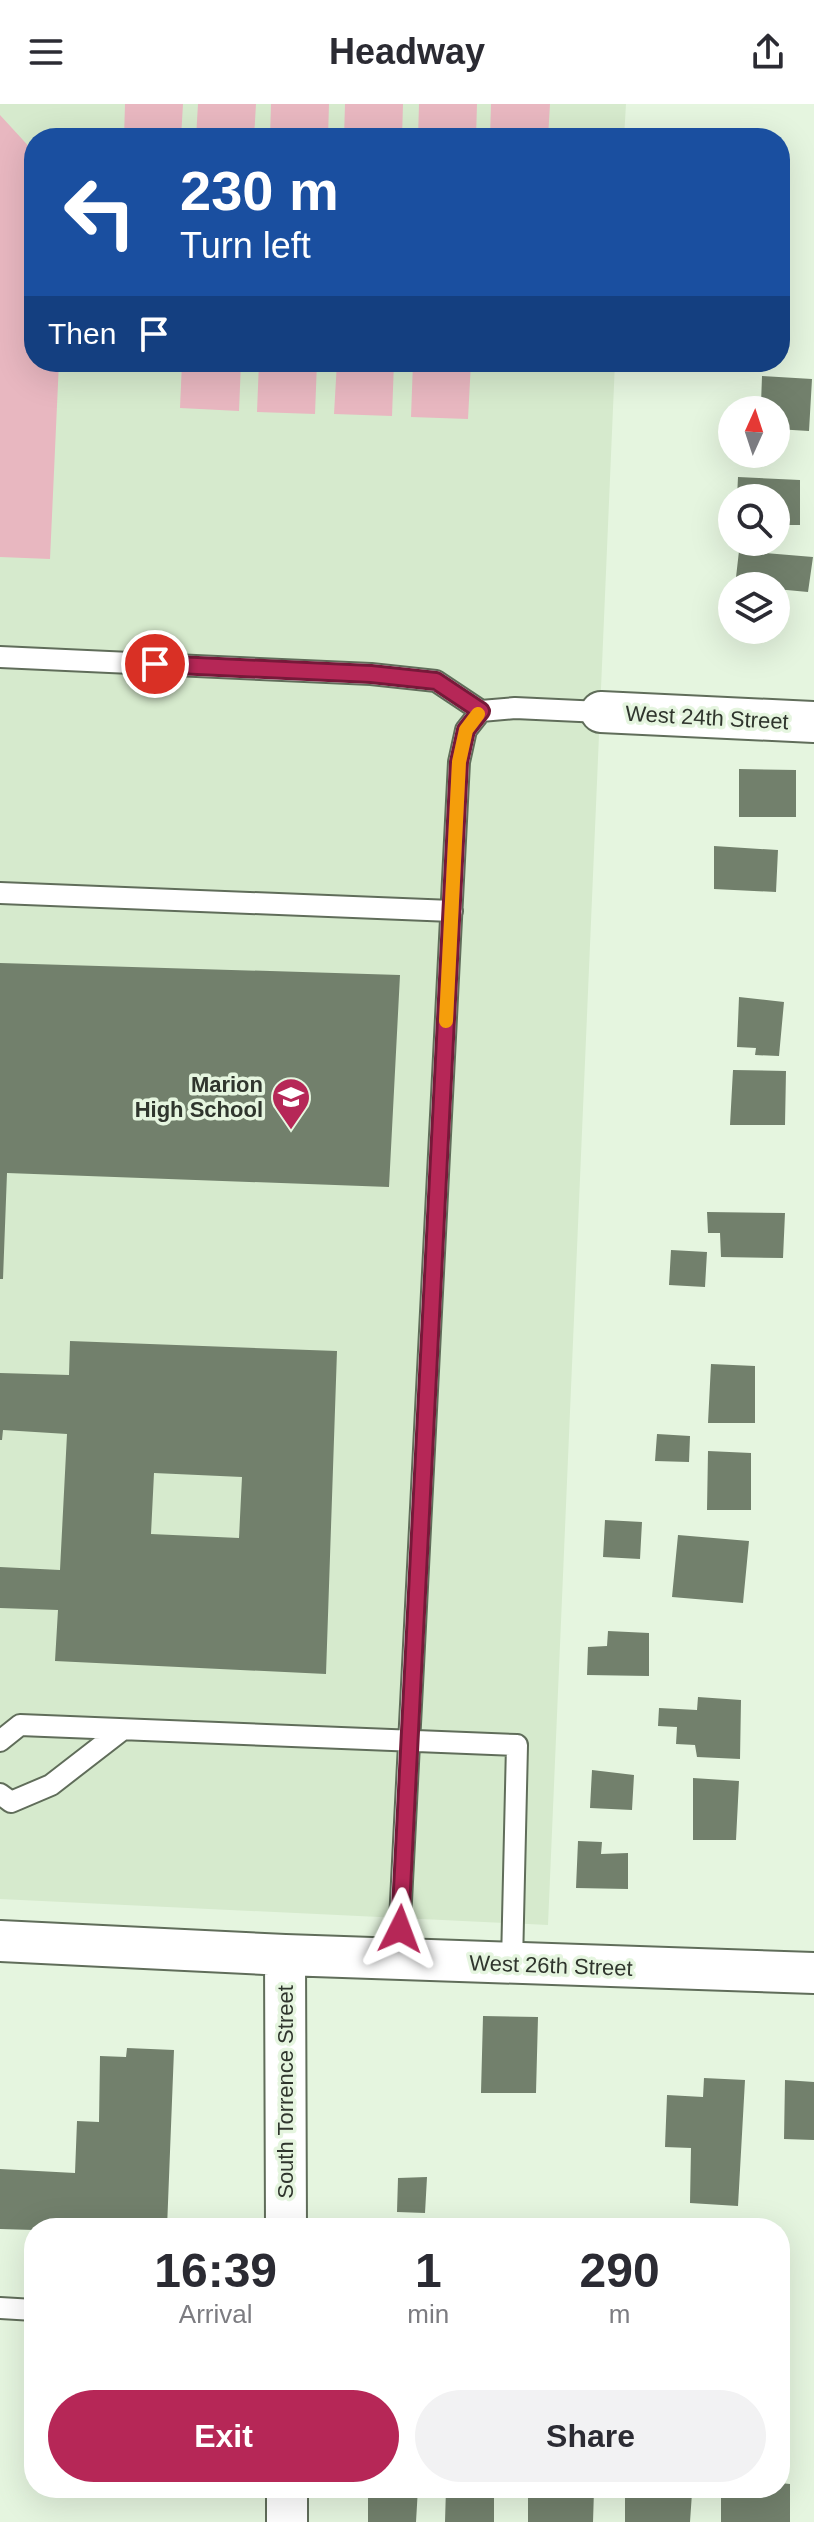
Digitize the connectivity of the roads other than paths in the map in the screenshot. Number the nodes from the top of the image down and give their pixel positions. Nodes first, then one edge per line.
1 (0, 657) edge
2 (481, 711) junction
3 (601, 712) joint
4 (814, 722) edge
5 (0, 893) edge
6 (452, 911) junction
7 (122, 1730) junction
8 (0, 1741) edge
9 (409, 1742) junction
10 (0, 1794) edge
11 (0, 1941) edge
12 (285, 1955) junction
13 (398, 1960) junction
14 (512, 1963) junction
15 (814, 1973) edge
16 (286, 2218) edge
17 (0, 2308) edge
18 (24, 2309) edge
19 (287, 2498) edge
20 (287, 2522) edge

1 - 2 lane
2 - 3 lane
2 - 6 lane
3 - 4 street, West 24th Street
5 - 6 lane
6 - 9 lane
7 - 8 lane
7 - 9 lane
7 - 10 lane
9 - 13 lane
9 - 14 lane
11 - 12 street, West 26th Street
12 - 13 street, West 26th Street
12 - 16 street, South Torrence Street
13 - 14 street, West 26th Street
14 - 15 street, West 26th Street
17 - 18 lane
19 - 20 street

